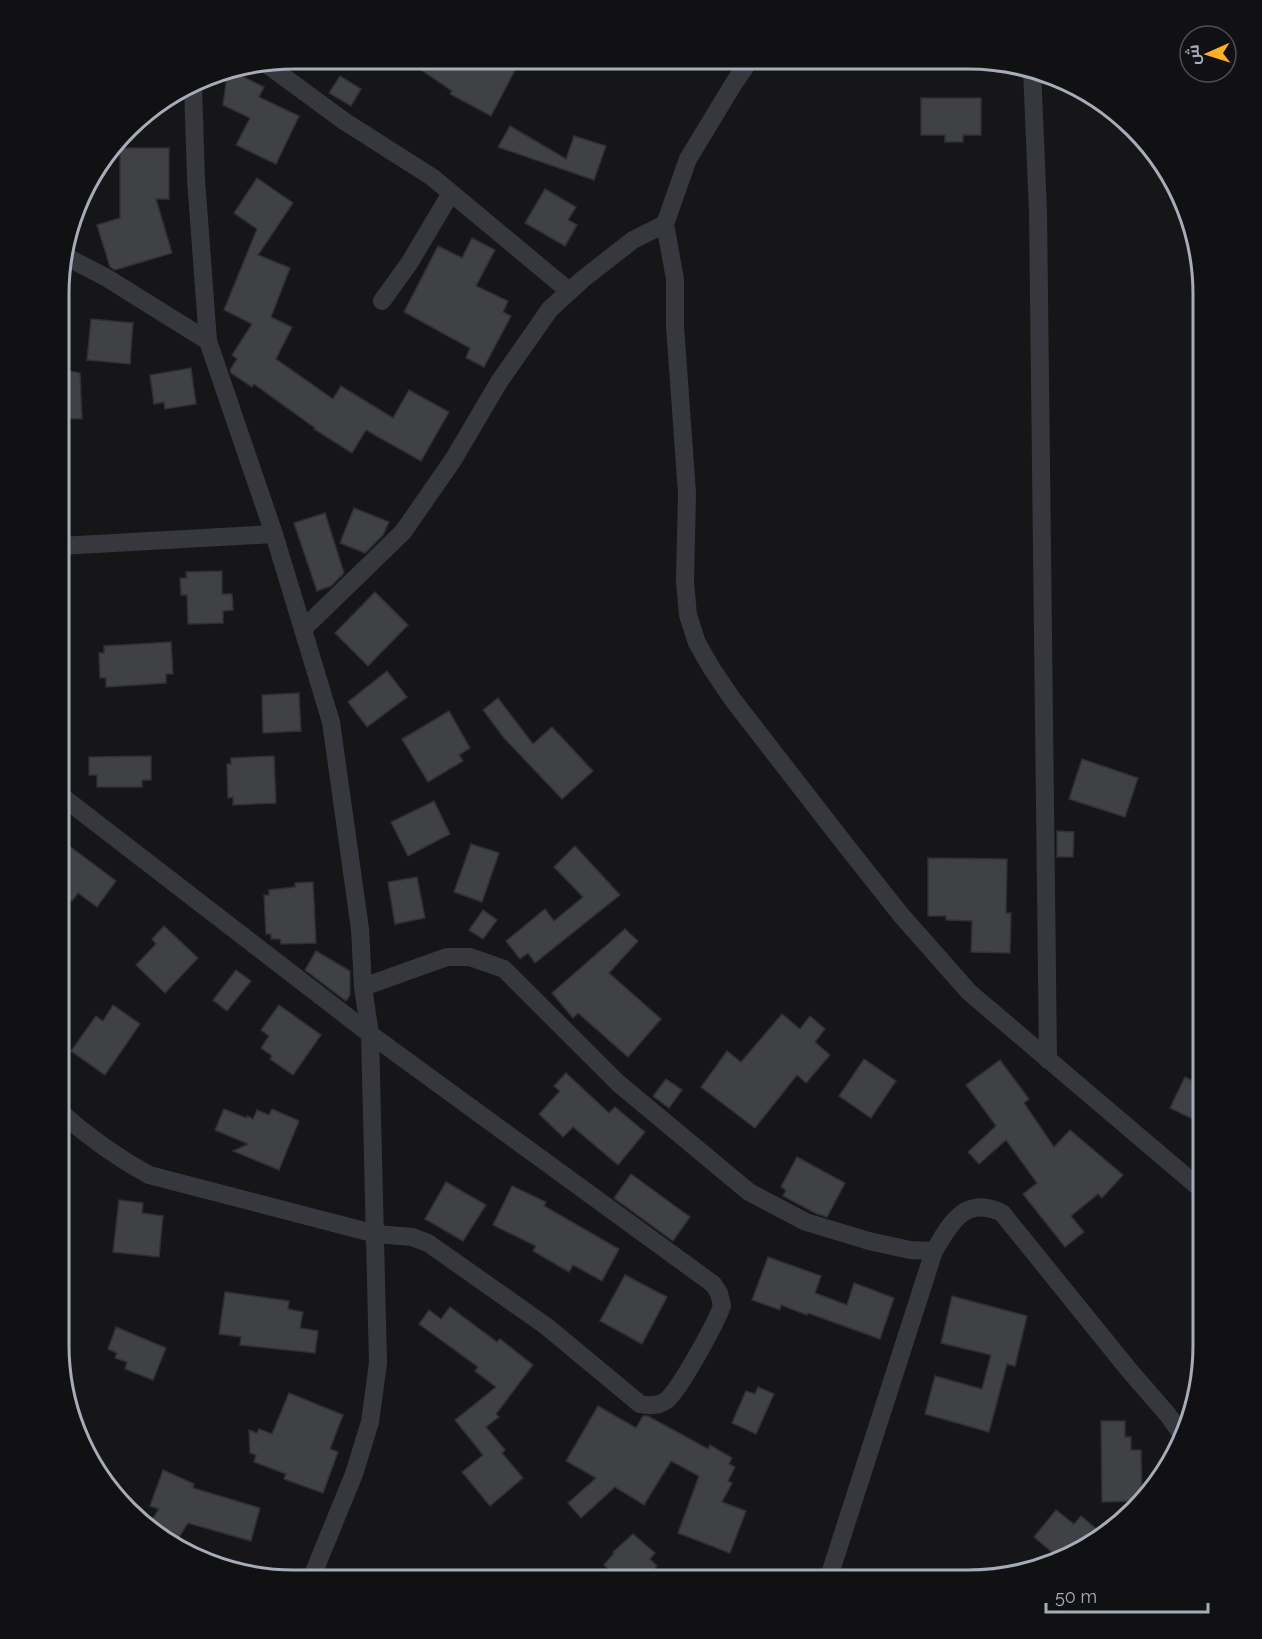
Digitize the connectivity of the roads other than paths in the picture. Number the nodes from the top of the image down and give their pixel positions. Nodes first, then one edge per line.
1 (744, 69) edge
2 (274, 70) edge
3 (1032, 79) edge
4 (193, 92) edge
5 (451, 194) junction
6 (665, 224) junction
7 (72, 260) edge
8 (569, 291) junction
9 (382, 301) dead end
10 (208, 341) junction
11 (274, 534) junction
12 (69, 545) edge
13 (303, 630) junction
14 (69, 802) edge
15 (363, 987) junction
16 (370, 1034) junction
17 (1048, 1060) junction
18 (69, 1120) edge
19 (1193, 1183) edge
20 (376, 1234) junction
21 (934, 1251) junction
22 (1177, 1427) edge
23 (315, 1570) edge
24 (831, 1570) edge

1 - 6 street
2 - 5 street
3 - 17 street
4 - 10 street
5 - 8 street
5 - 9 street
6 - 8 street
6 - 17 street
7 - 10 street
8 - 13 street
10 - 11 street
11 - 12 street
11 - 13 street
13 - 15 street
14 - 16 street
15 - 16 street
15 - 21 street
16 - 20 street
16 - 20 street
17 - 19 street
18 - 20 street
20 - 23 street
21 - 22 street
21 - 24 street

